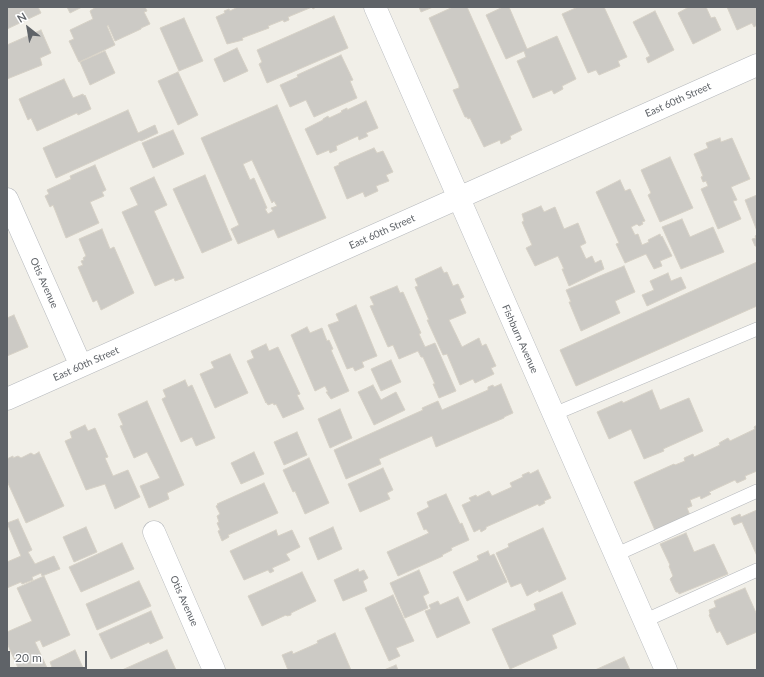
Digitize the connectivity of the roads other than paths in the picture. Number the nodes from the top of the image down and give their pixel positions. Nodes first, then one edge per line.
1 (375, 7) edge
2 (757, 65) edge
3 (459, 198) junction
4 (7, 199) edge
5 (757, 329) edge
6 (81, 366) junction
7 (7, 399) edge
8 (554, 414) junction
9 (757, 492) edge
10 (154, 532) dead end
11 (615, 555) junction
12 (757, 570) edge
13 (644, 621) junction
14 (214, 670) edge
15 (666, 670) edge

1 - 3 street, Fishburn Avenue
2 - 3 street, East 60th Street
3 - 6 street, East 60th Street
3 - 8 street, Fishburn Avenue
4 - 6 street, Otis Avenue
5 - 8 lane
6 - 7 street, East 60th Street
8 - 11 street, Fishburn Avenue
9 - 11 lane
10 - 14 street, Otis Avenue
11 - 13 street, Fishburn Avenue
12 - 13 lane
13 - 15 street, Fishburn Avenue

